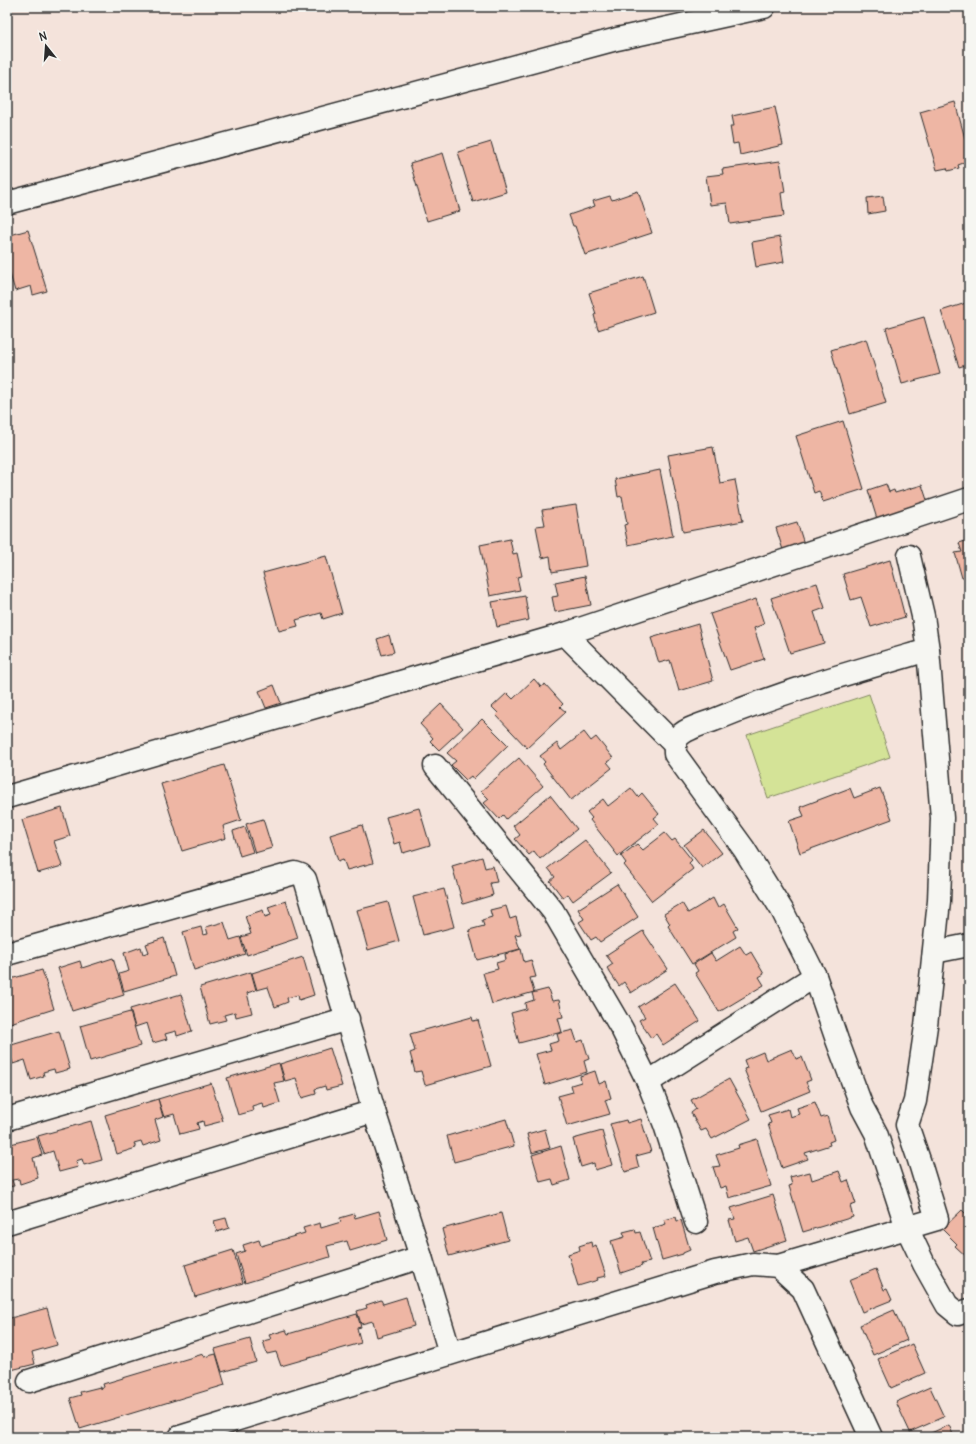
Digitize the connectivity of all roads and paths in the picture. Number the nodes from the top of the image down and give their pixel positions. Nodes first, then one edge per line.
1 (764, 7) edge
2 (7, 203) edge
3 (969, 499) edge
4 (909, 556) dead end
5 (565, 634) junction
6 (928, 650) junction
7 (675, 745) junction
8 (435, 766) dead end
9 (7, 796) edge
10 (969, 945) edge
11 (934, 952) junction
12 (7, 954) edge
13 (816, 976) junction
14 (348, 1019) junction
15 (648, 1082) junction
16 (374, 1111) junction
17 (7, 1119) edge
18 (907, 1125) junction
19 (876, 1133) junction
20 (696, 1222) dead end
21 (7, 1223) edge
22 (908, 1228) junction
23 (421, 1257) junction
24 (778, 1266) junction
25 (969, 1310) edge
26 (450, 1353) junction
27 (29, 1381) dead end
28 (180, 1437) edge
29 (871, 1437) edge

1 - 2 street
3 - 5 street
4 - 6 street
5 - 7 street
5 - 9 street
6 - 7 street
6 - 11 street
7 - 13 street
8 - 15 street
10 - 11 street
11 - 18 street
12 - 14 street
13 - 15 street
13 - 19 street
14 - 16 street
14 - 17 street
15 - 20 street
16 - 21 street
16 - 23 street
18 - 19 street
18 - 22 street
19 - 22 street
22 - 24 street
22 - 25 street
23 - 26 street
23 - 27 street
24 - 26 street
24 - 29 street
26 - 28 street

